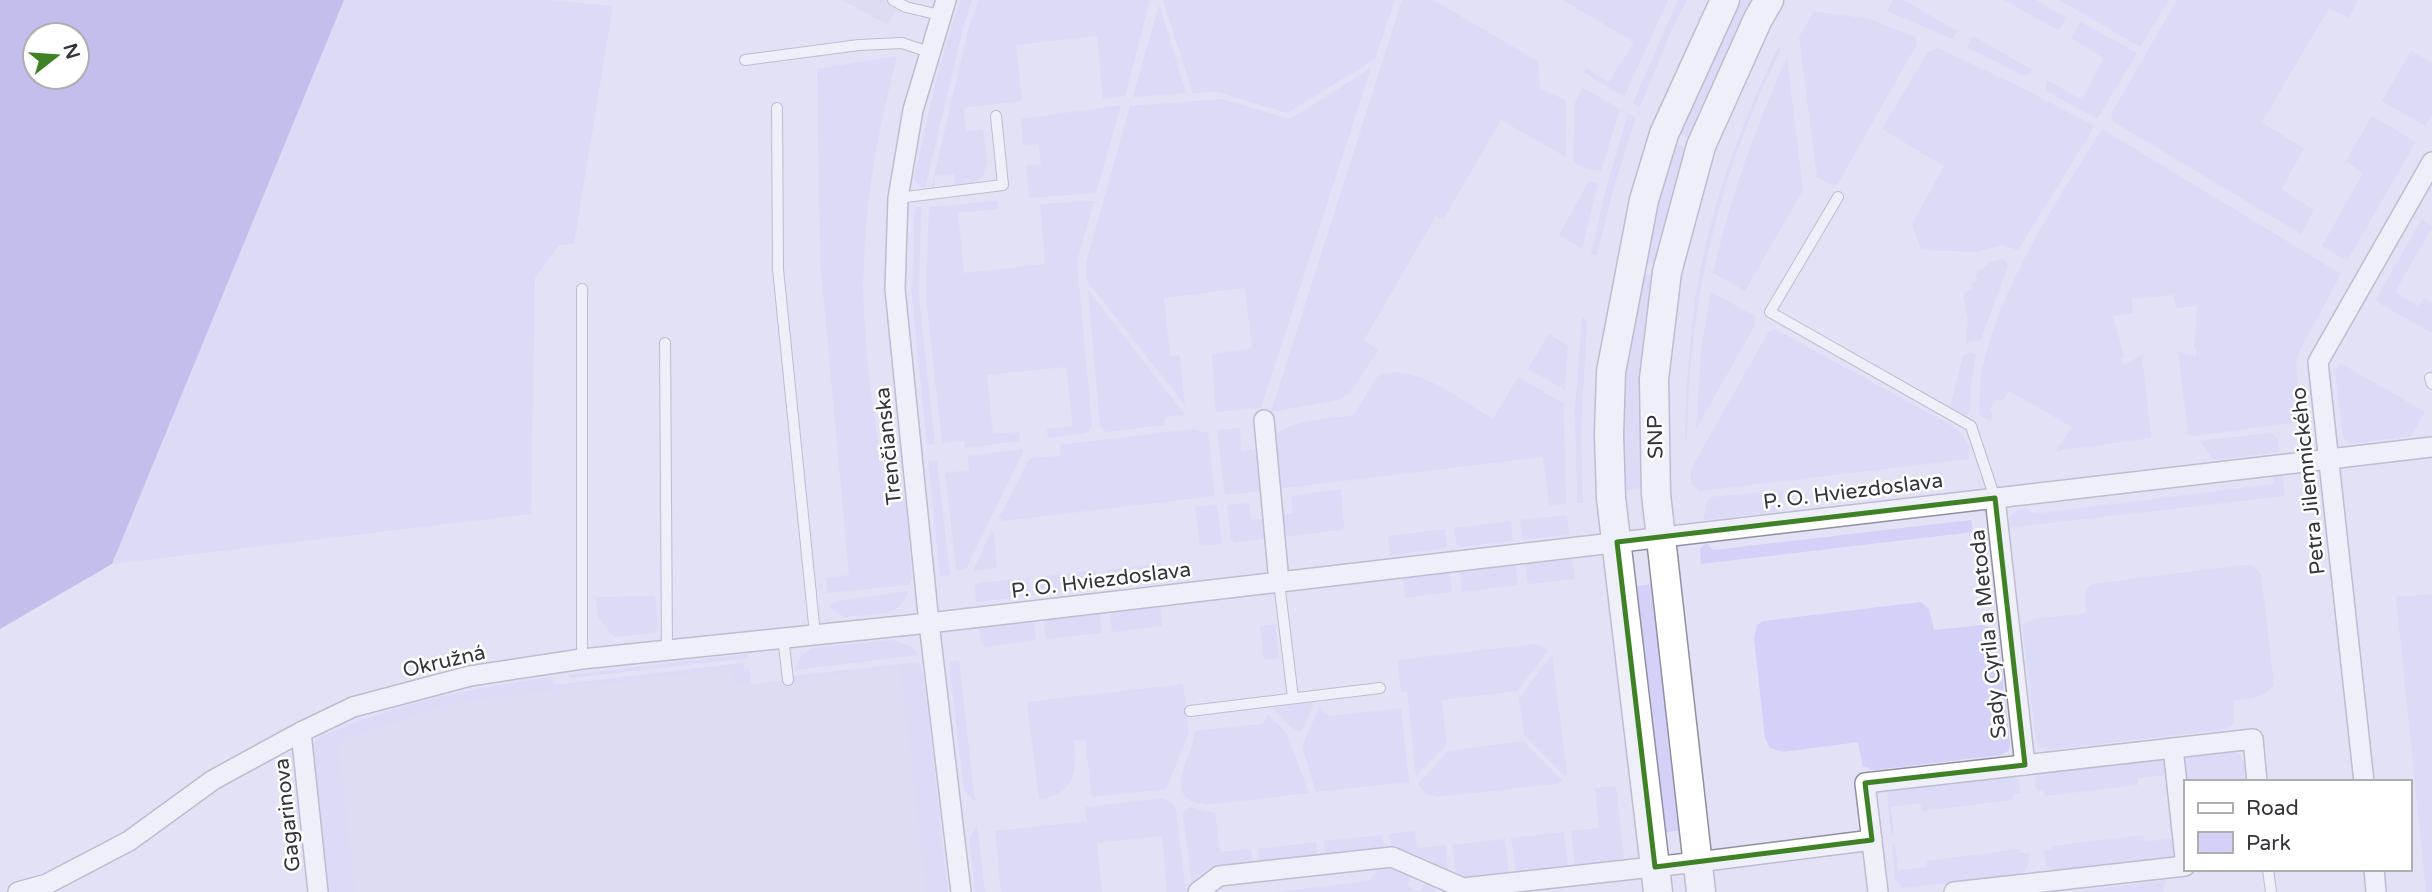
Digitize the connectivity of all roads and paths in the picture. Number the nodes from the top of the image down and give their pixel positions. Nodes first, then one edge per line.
1 (893, 0) edge
2 (1725, 0) edge
3 (1769, 0) edge
4 (943, 8) edge
5 (929, 52) junction
6 (745, 60) dead end
7 (777, 108) dead end
8 (996, 116) dead end
9 (2432, 162) edge
10 (1838, 197) dead end
11 (898, 198) junction
12 (582, 289) dead end
13 (665, 343) dead end
14 (1264, 421) dead end
15 (2430, 444) edge
16 (2328, 459) junction
17 (1995, 498) junction
18 (1660, 537) junction
19 (1617, 542) junction
20 (1279, 582) junction
21 (929, 623) junction
22 (814, 634) junction
23 (783, 637) junction
24 (667, 650) junction
25 (583, 659) junction
26 (788, 680) dead end
27 (1380, 688) dead end
28 (1293, 698) junction
29 (1190, 711) dead end
30 (301, 732) junction
31 (2173, 748) junction
32 (2025, 765) junction
33 (2257, 780) edge
34 (2364, 780) edge
35 (1872, 841) junction
36 (2184, 849) edge
37 (1698, 863) junction
38 (2184, 866) edge
39 (2268, 871) edge
40 (2374, 871) edge
41 (1656, 880) edge
42 (318, 886) edge
43 (2040, 887) edge
44 (1460, 890) edge
45 (18, 892) edge
46 (961, 892) edge
47 (1198, 892) edge
48 (1701, 892) edge
49 (1878, 892) edge
50 (1954, 892) edge
51 (2271, 892) edge
52 (2376, 892) edge

1 - 4 lane
2 - 19 street
3 - 18 street, SNP
4 - 5 street, Trenčianska
5 - 6 lane
5 - 11 street, Trenčianska
7 - 22 lane
8 - 11 lane
9 - 16 street, Petra Jilemnického
10 - 17 lane
11 - 21 street, Trenčianska
12 - 25 lane
13 - 24 lane
14 - 20 street
15 - 16 street, P. O. Hviezdoslava
16 - 17 street, P. O. Hviezdoslava
16 - 34 street, Petra Jilemnického
17 - 18 street, P. O. Hviezdoslava
17 - 32 street, Sady Cyrila a Metoda
18 - 19 street, P. O. Hviezdoslava
18 - 37 street, SNP
19 - 20 street, P. O. Hviezdoslava
19 - 41 street
20 - 21 street, P. O. Hviezdoslava
20 - 28 lane
21 - 22 street, Okružná
21 - 46 street, Trenčianska
22 - 23 street, Okružná
23 - 24 street, Okružná
23 - 26 lane
24 - 25 street, Okružná
25 - 30 street, Okružná
27 - 28 lane
28 - 29 lane
30 - 42 street, Gagarinova
30 - 45 street, Okružná
31 - 32 street, Sady Cyrila a Metoda
31 - 33 street, Sady Cyrila a Metoda
31 - 36 street
32 - 35 street, Sady Cyrila a Metoda
35 - 37 street
35 - 49 street, Sady Cyrila a Metoda
37 - 41 street
37 - 48 street, SNP
38 - 43 street
39 - 51 lane
40 - 52 street
41 - 44 street
43 - 50 street
44 - 47 street

